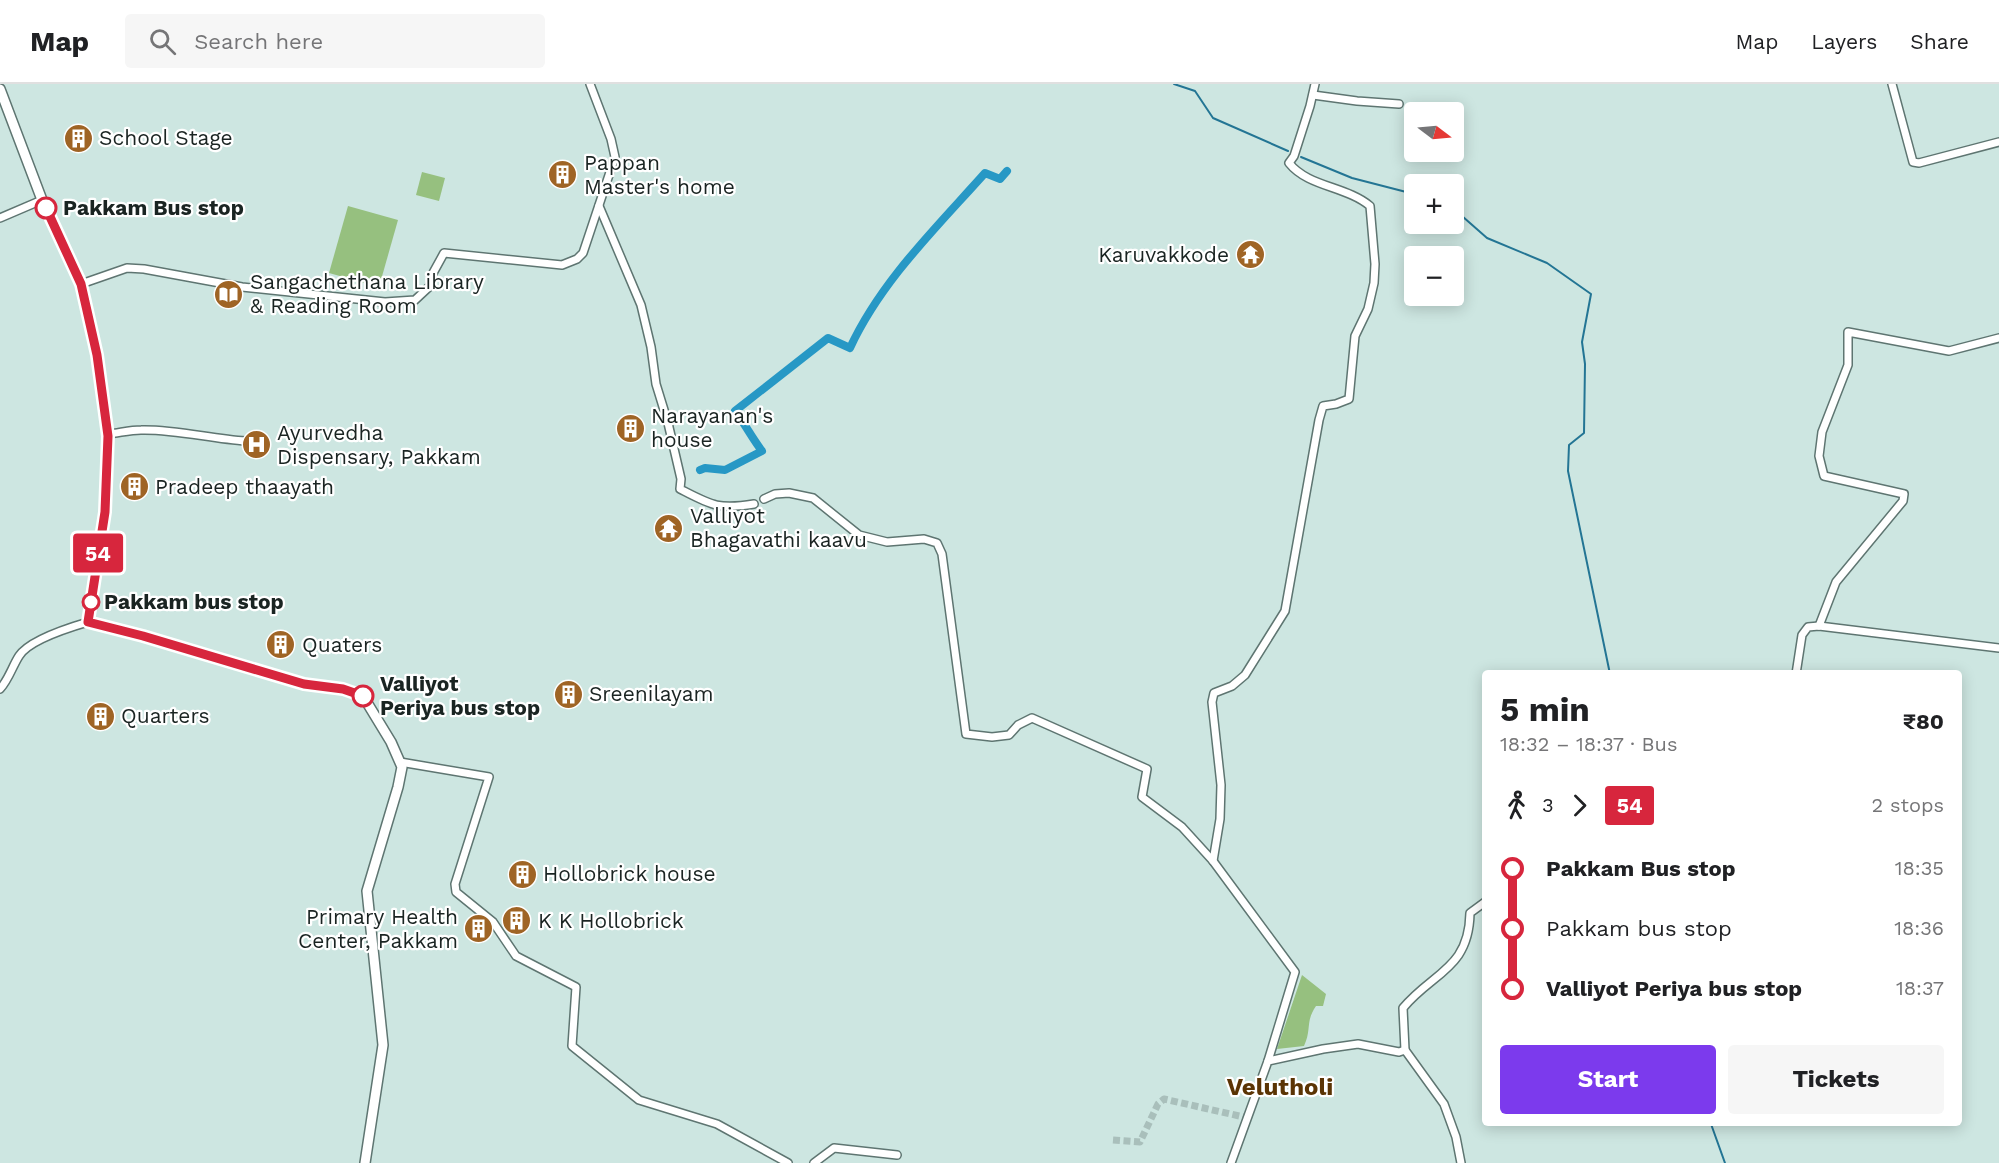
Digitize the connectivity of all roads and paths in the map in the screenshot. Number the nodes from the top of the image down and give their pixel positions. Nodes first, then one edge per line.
1 (590, 84) edge
2 (1315, 84) edge
3 (1892, 84) edge
4 (0, 89) edge
5 (1313, 95) junction
6 (1399, 104) dead end
7 (1999, 142) edge
8 (42, 200) junction
9 (599, 206) junction
10 (0, 218) edge
11 (81, 284) junction
12 (1999, 338) edge
13 (108, 435) junction
14 (246, 441) dead end
15 (764, 499) dead end
16 (754, 504) dead end
17 (88, 622) junction
18 (1819, 626) junction
19 (1999, 648) edge
20 (1798, 670) edge
21 (0, 689) edge
22 (400, 762) junction
23 (1213, 861) junction
24 (1482, 904) edge
25 (1405, 1050) junction
26 (1268, 1061) junction
27 (897, 1155) dead end
28 (364, 1163) edge
29 (788, 1163) edge
30 (814, 1163) edge
31 (1232, 1163) edge
32 (1461, 1163) edge

1 - 9 street
2 - 5 street
3 - 7 street
4 - 8 main road
5 - 6 street
5 - 23 street
8 - 10 street
8 - 11 main road
9 - 11 street
9 - 16 street
11 - 13 main road
12 - 18 street
13 - 14 street
13 - 17 main road
15 - 23 street
17 - 21 street
17 - 22 main road
18 - 19 street
18 - 20 street
22 - 28 main road
22 - 29 street
23 - 26 street
24 - 25 street
25 - 26 street
25 - 32 street
26 - 31 street
27 - 30 street

